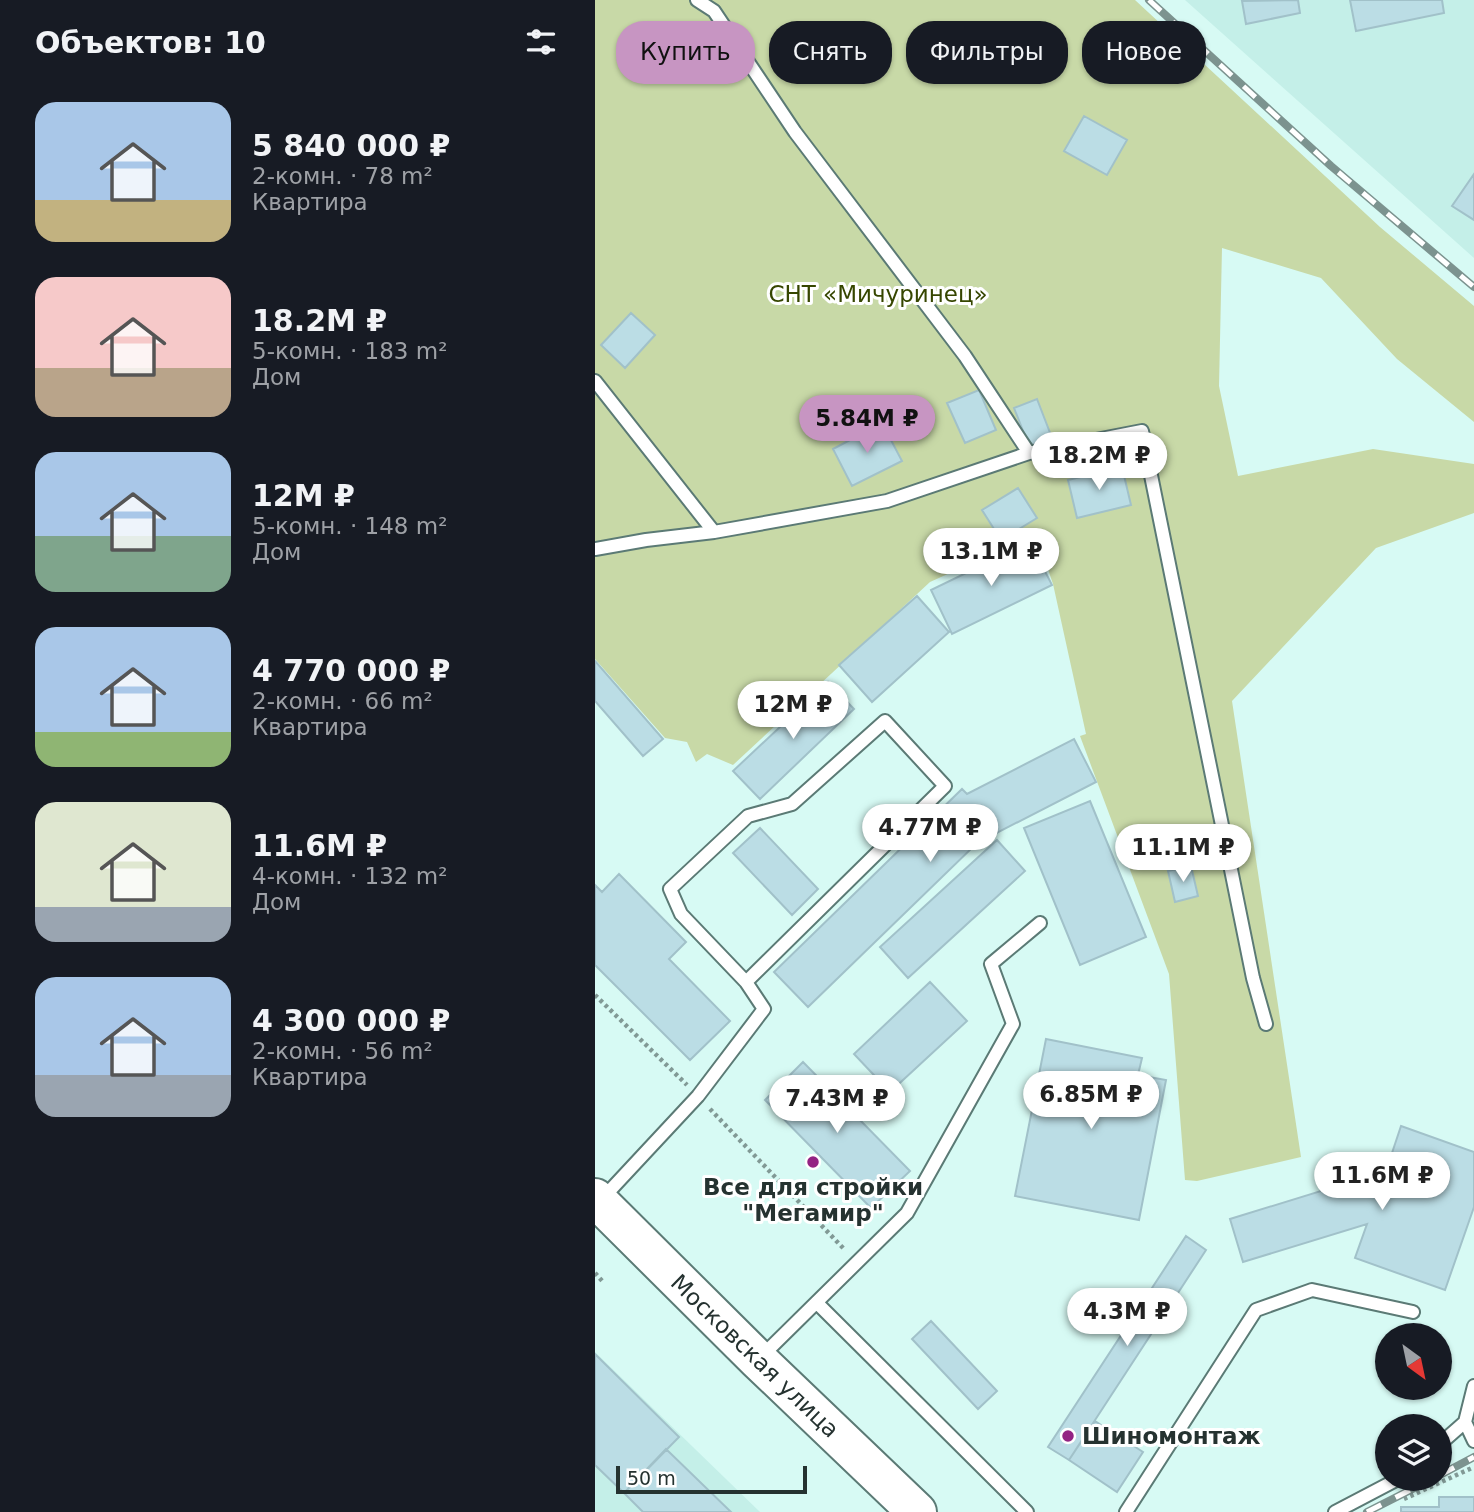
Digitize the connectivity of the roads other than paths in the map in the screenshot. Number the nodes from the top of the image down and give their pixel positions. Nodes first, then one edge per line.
1 (697, 0) edge
2 (595, 381) edge
3 (1029, 453) junction
4 (714, 532) junction
5 (595, 549) edge
6 (1040, 923) dead end
7 (746, 982) junction
8 (1266, 1024) dead end
9 (597, 1200) edge
10 (817, 1303) junction
11 (1413, 1312) dead end
12 (758, 1360) junction
13 (1474, 1386) edge
14 (1465, 1422) junction
15 (1452, 1433) edge
16 (1474, 1441) edge
17 (1375, 1491) edge
18 (917, 1512) edge
19 (1027, 1512) edge
20 (1126, 1512) edge
21 (1335, 1512) edge

1 - 3 lane
2 - 4 lane
3 - 4 lane
3 - 8 lane
4 - 5 lane
6 - 10 lane
7 - 7 lane
7 - 9 lane
9 - 12 main road, Московская улица
10 - 12 lane
10 - 19 lane
11 - 20 lane
12 - 18 main road, Московская улица
13 - 14 lane
14 - 15 lane
14 - 16 lane
17 - 21 lane

